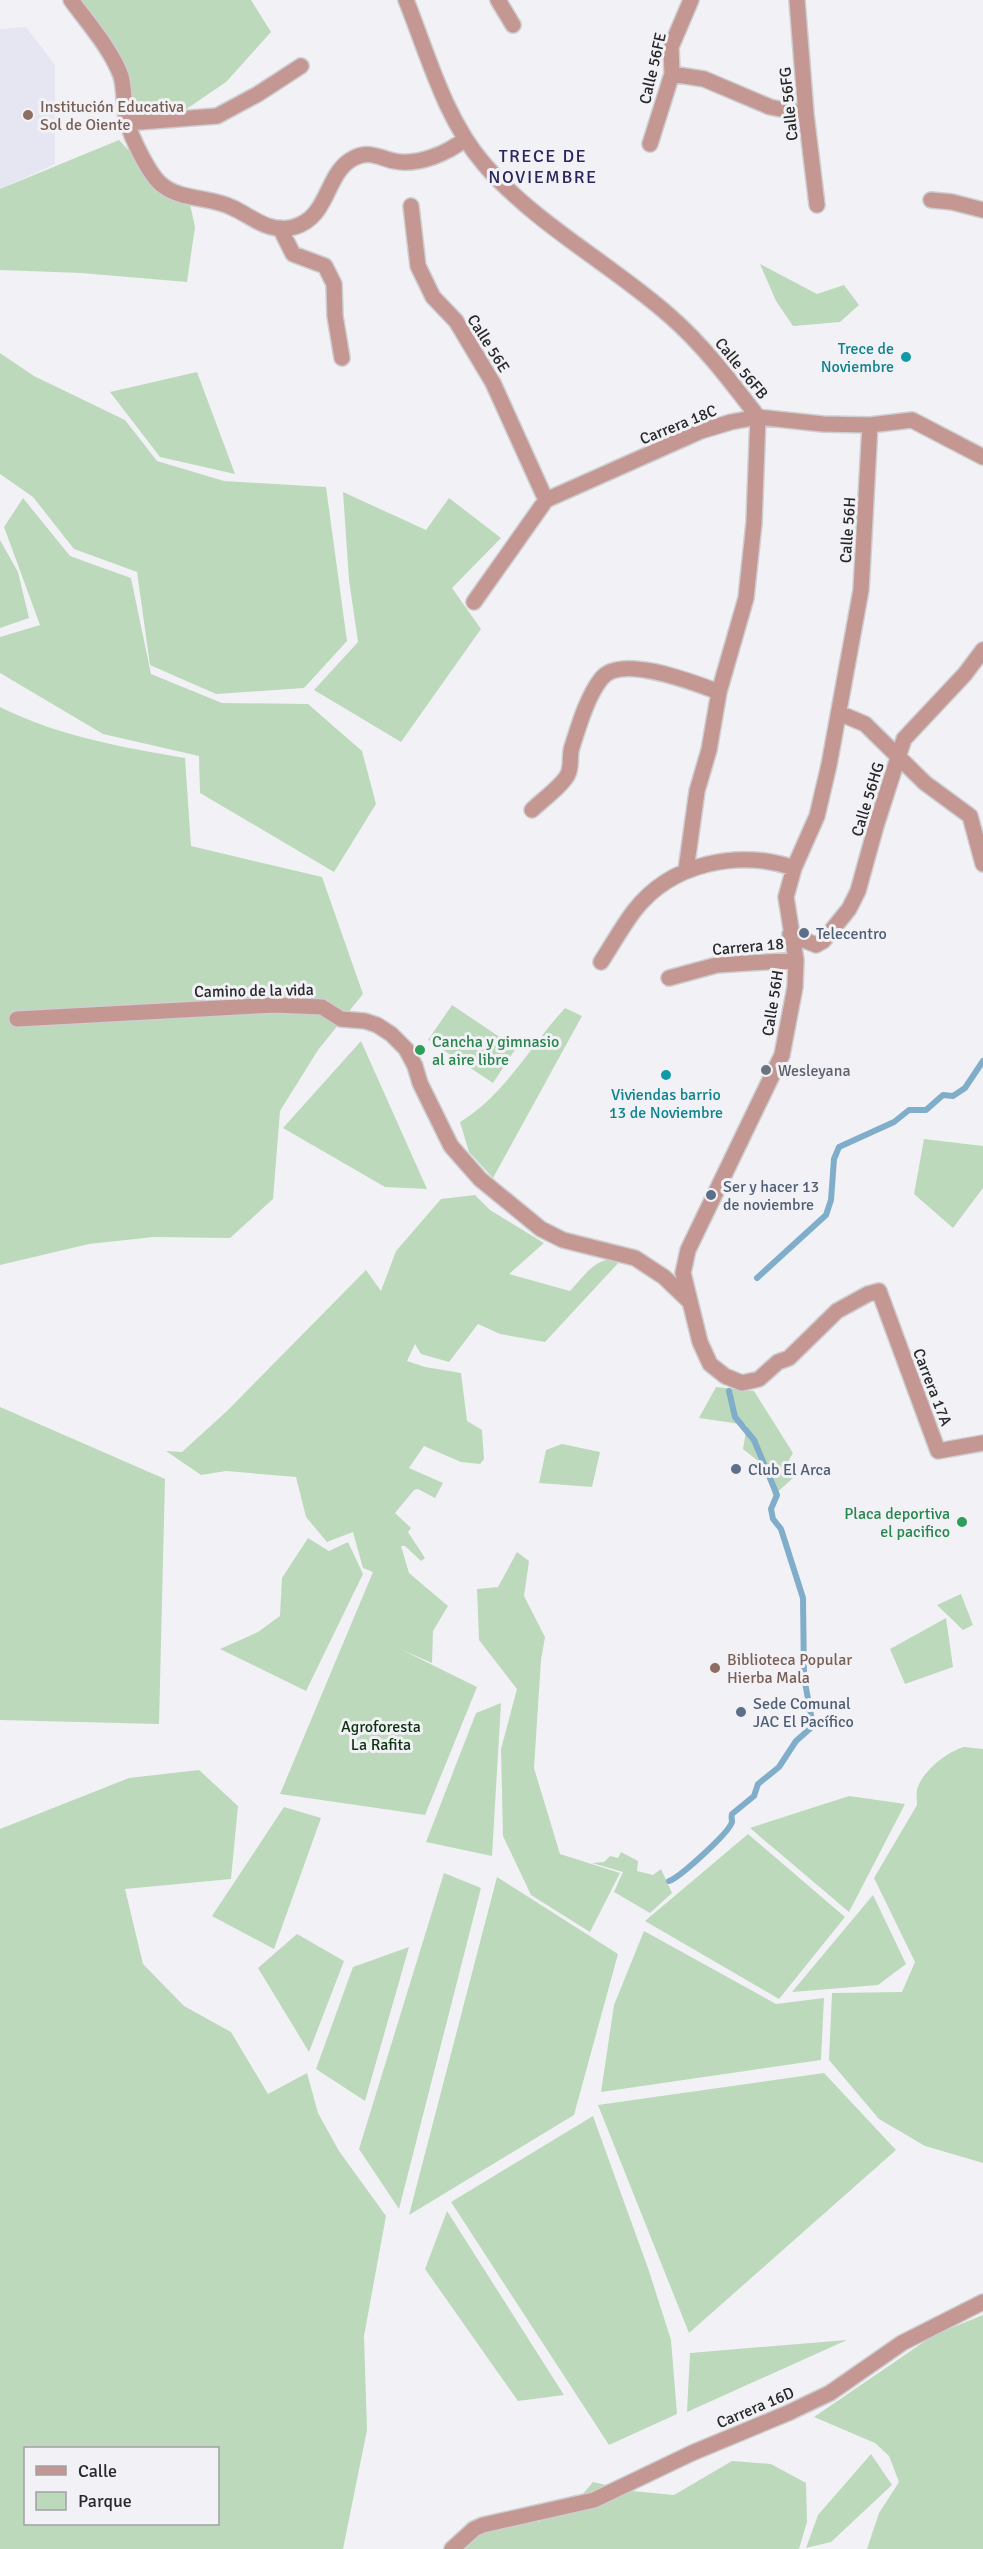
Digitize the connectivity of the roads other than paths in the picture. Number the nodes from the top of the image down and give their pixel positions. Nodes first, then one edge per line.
1 (71, 0) edge
2 (406, 0) edge
3 (498, 0) edge
4 (692, 0) edge
5 (797, 0) edge
6 (513, 25) dead end
7 (301, 66) dead end
8 (672, 74) junction
9 (806, 114) junction
10 (127, 123) junction
11 (465, 139) junction
12 (650, 144) dead end
13 (931, 200) dead end
14 (818, 205) dead end
15 (411, 206) dead end
16 (983, 210) edge
17 (280, 228) junction
18 (342, 358) dead end
19 (758, 417) junction
20 (870, 425) junction
21 (983, 458) edge
22 (546, 500) junction
23 (474, 602) dead end
24 (983, 650) edge
25 (719, 692) junction
26 (838, 713) junction
27 (898, 754) junction
28 (532, 810) dead end
29 (983, 864) edge
30 (794, 868) junction
31 (686, 870) junction
32 (790, 934) junction
33 (796, 960) junction
34 (601, 962) dead end
35 (669, 978) dead end
36 (17, 1018) dead end
37 (879, 1292) joint
38 (688, 1300) junction
39 (983, 1443) edge
40 (983, 2302) edge
41 (452, 2549) edge

1 - 10 street
2 - 11 street, Calle 56FB
3 - 6 street
4 - 8 street, Calle 56FE
5 - 9 street, Calle 56FG
7 - 10 street
8 - 9 street
8 - 12 street, Calle 56FE
9 - 14 street, Calle 56FG
10 - 17 street
11 - 17 street
11 - 19 street, Calle 56FB
13 - 16 street
15 - 22 street, Calle 56E
17 - 18 street
19 - 20 street, Carrera 18C
19 - 22 street, Carrera 18C
19 - 25 street, Calle 56FB
20 - 21 street, Carrera 18C
20 - 26 street, Calle 56H
22 - 23 street
24 - 27 street, Calle 56HG
25 - 28 street
25 - 31 street, Calle 56FB
26 - 27 street
26 - 30 street, Calle 56H
27 - 29 street
27 - 32 street, Calle 56HG
30 - 31 street
30 - 32 street, Calle 56H
31 - 34 street
32 - 33 street, Calle 56H
33 - 35 street, Carrera 18
33 - 38 street, Calle 56H
36 - 38 street, Camino de la vida
37 - 38 street, Calle 56H
37 - 39 street, Carrera 17A
40 - 41 street, Carrera 16D

